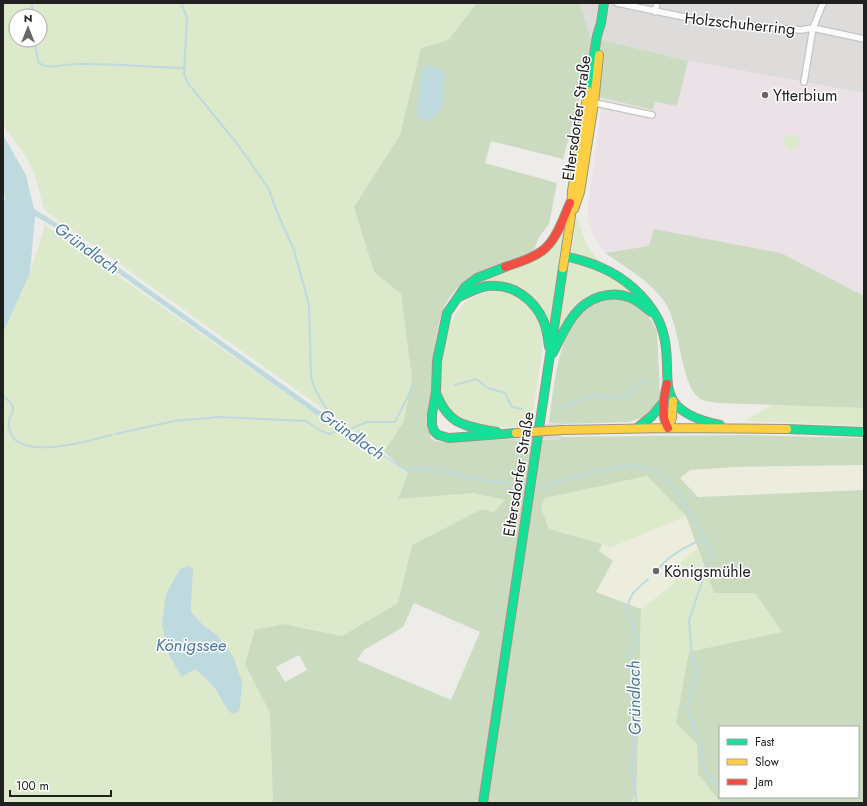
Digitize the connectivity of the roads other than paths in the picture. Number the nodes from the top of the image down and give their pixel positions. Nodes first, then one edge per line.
1 (604, 3) edge
2 (617, 3) edge
3 (656, 3) edge
4 (823, 3) edge
5 (655, 12) junction
6 (813, 28) junction
7 (864, 39) edge
8 (804, 82) dead end
9 (590, 102) junction
10 (652, 115) dead end
11 (571, 198) junction
12 (572, 216) junction
13 (565, 256) junction
14 (458, 298) junction
15 (655, 315) junction
16 (550, 360) junction
17 (436, 392) junction
18 (668, 401) junction
19 (636, 428) junction
20 (668, 428) junction
21 (737, 429) junction
22 (864, 432) edge
23 (502, 433) junction
24 (483, 803) edge

1 - 9 main road, Eltersdorfer Straße
2 - 5 street, Holzschuherring
3 - 5 street
4 - 6 street, Holzschuherring
5 - 6 street, Holzschuherring
6 - 7 street
6 - 8 street
9 - 10 street
9 - 11 main road, Eltersdorfer Straße
9 - 12 main road, Eltersdorfer Straße
11 - 12 main road, Eltersdorfer Straße
11 - 14 main road
12 - 13 main road, Eltersdorfer Straße
13 - 15 main road
13 - 16 main road, Eltersdorfer Straße
14 - 16 main road
14 - 17 main road
15 - 16 main road
15 - 18 main road
16 - 24 main road, Eltersdorfer Straße
17 - 23 main road
17 - 23 main road
18 - 19 main road
18 - 20 main road
18 - 21 main road
19 - 20 main road
19 - 23 main road, bridge
20 - 21 main road
21 - 22 main road

